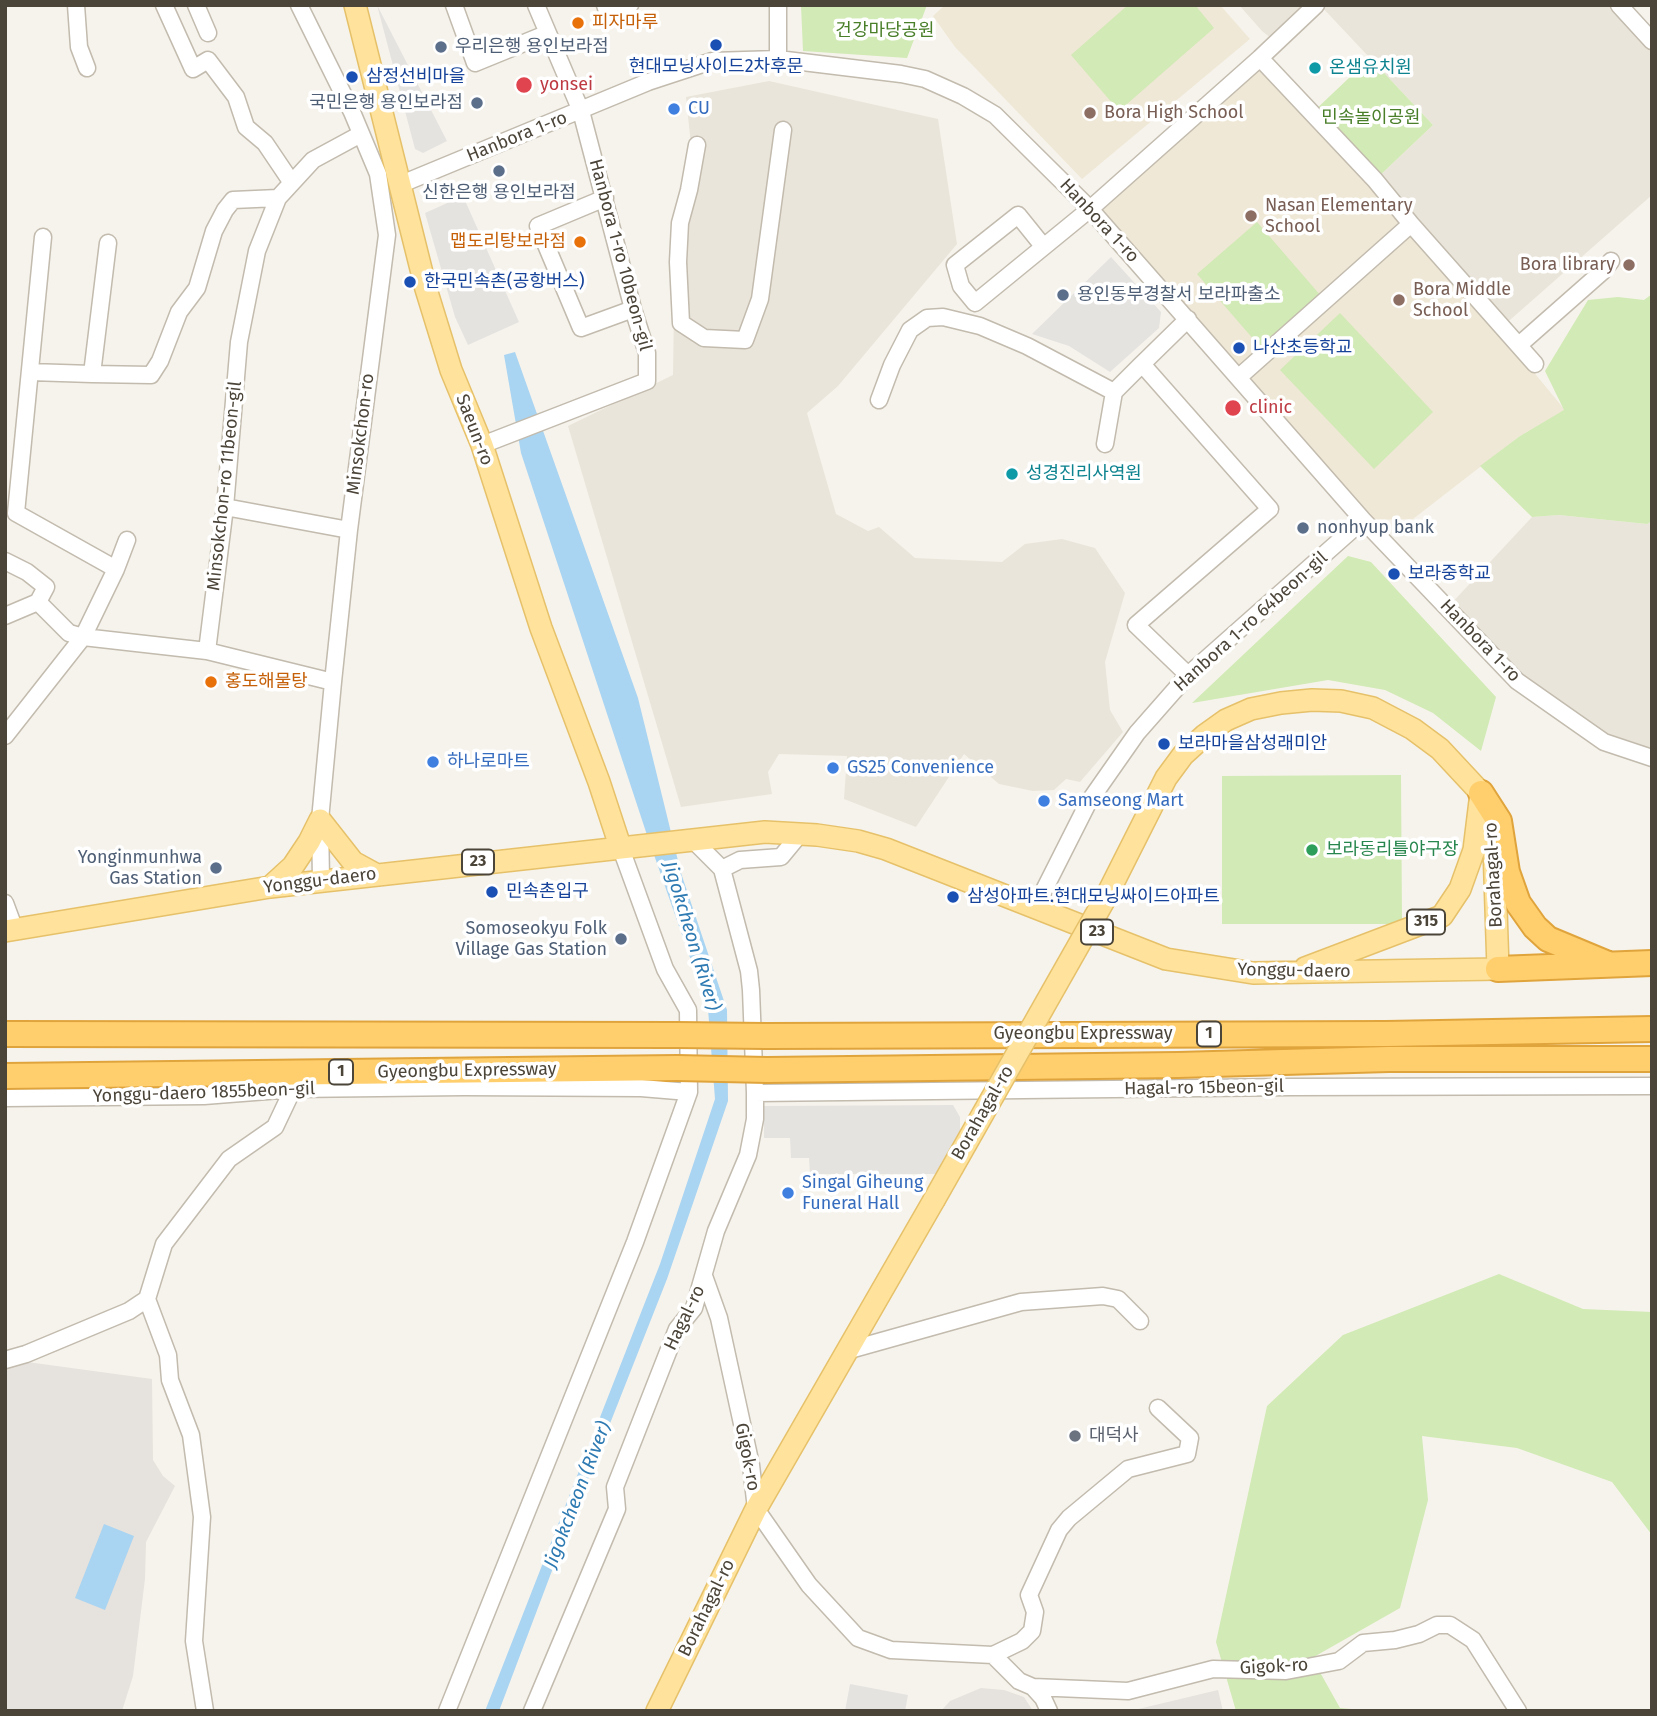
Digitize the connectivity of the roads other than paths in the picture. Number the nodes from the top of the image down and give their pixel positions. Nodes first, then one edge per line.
1 (76, 5) edge
2 (164, 5) edge
3 (196, 5) edge
4 (299, 5) edge
5 (355, 5) edge
6 (454, 5) edge
7 (536, 5) edge
8 (605, 5) edge
9 (630, 5) edge
10 (778, 5) edge
11 (1316, 5) edge
12 (1619, 5) edge
13 (208, 33) dead end
14 (546, 34) junction
15 (1652, 41) edge
16 (1259, 58) junction
17 (778, 59) junction
18 (87, 68) dead end
19 (582, 111) junction
20 (783, 130) dead end
21 (361, 134) junction
22 (697, 145) dead end
23 (292, 184) junction
24 (399, 185) junction
25 (278, 198) junction
26 (605, 198) junction
27 (1090, 209) junction
28 (1410, 224) junction
29 (43, 237) dead end
30 (108, 243) dead end
31 (1043, 246) junction
32 (1611, 261) dead end
33 (633, 309) junction
34 (1188, 319) junction
35 (1519, 345) junction
36 (1142, 364) junction
37 (1535, 364) dead end
38 (30, 372) junction
39 (92, 374) junction
40 (1239, 377) junction
41 (1114, 392) junction
42 (879, 400) dead end
43 (489, 442) junction
44 (1105, 444) dead end
45 (225, 507) junction
46 (10, 510) edge
47 (1363, 520) junction
48 (349, 530) junction
49 (127, 540) dead end
50 (5, 561) edge
51 (116, 569) junction
52 (38, 602) junction
53 (5, 616) edge
54 (83, 637) junction
55 (207, 651) junction
56 (1188, 675) junction
57 (332, 682) junction
58 (5, 736) edge
59 (1652, 758) edge
60 (1481, 793) junction
61 (320, 820) junction
62 (800, 834) junction
63 (700, 839) junction
64 (628, 846) junction
65 (722, 869) junction
66 (375, 874) junction
67 (321, 880) junction
68 (270, 887) junction
69 (5, 903) edge
70 (1035, 908) junction
71 (10, 931) edge
72 (1652, 963) edge
73 (1608, 964) junction
74 (1497, 969) junction
75 (1288, 974) junction
76 (1652, 1029) edge
77 (5, 1034) edge
78 (1652, 1059) edge
79 (5, 1076) edge
80 (1652, 1086) edge
81 (293, 1089) junction
82 (689, 1092) junction
83 (755, 1093) junction
84 (5, 1098) edge
85 (704, 1276) junction
86 (147, 1299) junction
87 (1140, 1321) dead end
88 (846, 1352) junction
89 (5, 1360) edge
90 (1158, 1408) dead end
91 (756, 1509) junction
92 (993, 1655) junction
93 (1032, 1687) junction
94 (205, 1711) edge
95 (447, 1711) edge
96 (533, 1711) edge
97 (657, 1711) edge
98 (1049, 1711) edge
99 (1518, 1711) edge

1 - 18 street
2 - 23 street
3 - 13 street
4 - 21 street, Minsokchon-ro
5 - 24 main road, Saeun-ro
6 - 14 street
7 - 14 street, Hanbora 1-ro 10beon-gil
8 - 9 street
10 - 17 street
11 - 16 street
12 - 15 street
14 - 19 street, Hanbora 1-ro 10beon-gil
16 - 27 street
16 - 28 street
17 - 19 street, Hanbora 1-ro
17 - 27 street, Hanbora 1-ro
19 - 24 street, Hanbora 1-ro
19 - 26 street, Hanbora 1-ro 10beon-gil
20 - 22 street
21 - 23 street, Minsokchon-ro 11beon-gil
21 - 48 street, Minsokchon-ro
23 - 25 street, Minsokchon-ro 11beon-gil
24 - 43 main road, Saeun-ro
25 - 39 street
25 - 45 street, Minsokchon-ro 11beon-gil
26 - 33 street, Hanbora 1-ro 10beon-gil
26 - 33 street
27 - 31 street
27 - 34 street, Hanbora 1-ro
28 - 35 street
28 - 40 street
29 - 38 street
30 - 39 street
31 - 31 street
32 - 35 street
33 - 43 street, Hanbora 1-ro 10beon-gil
34 - 36 street
34 - 40 street, Hanbora 1-ro
35 - 37 street
36 - 41 street
36 - 56 street
38 - 39 street
38 - 46 street
40 - 47 street, Hanbora 1-ro
41 - 42 street
41 - 44 street
43 - 64 main road, Saeun-ro
45 - 48 street
45 - 55 street, Minsokchon-ro 11beon-gil
46 - 51 street
47 - 56 street, Hanbora 1-ro 64beon-gil
47 - 59 street, Hanbora 1-ro
48 - 57 street, Minsokchon-ro
49 - 51 street
50 - 52 street
51 - 54 street
52 - 53 street
52 - 54 street
54 - 55 street
54 - 58 street
55 - 57 street
56 - 70 street, Hanbora 1-ro 64beon-gil
57 - 61 street, Minsokchon-ro
60 - 73 highway
60 - 74 main road, Borahagal-ro
60 - 75 main road, 315
60 - 88 main road, Borahagal-ro, bridge
61 - 66 main road
61 - 67 street, Minsokchon-ro
61 - 68 main road
62 - 63 main road, Yonggu-daero / 23
62 - 65 street
62 - 70 main road, Yonggu-daero / 23
63 - 64 main road, 23
63 - 65 street
64 - 66 main road, Yonggu-daero / 23
64 - 82 street
65 - 83 street, Hagal-ro
66 - 67 main road, Yonggu-daero / 23
67 - 68 main road, Yonggu-daero / 23
68 - 71 main road, Yonggu-daero / 23
69 - 71 street
70 - 75 main road, Yonggu-daero / 23
72 - 73 highway, Yonggu-daero / 23
73 - 74 highway, Yonggu-daero / 23
74 - 75 main road, Yonggu-daero / 23
76 - 77 highway, Gyeongbu Expressway / 1, bridge
78 - 79 highway, Gyeongbu Expressway / 1, bridge
80 - 83 street, Hagal-ro 15beon-gil
81 - 82 street, Yonggu-daero 1855beon-gil
81 - 84 street, Yonggu-daero 1855beon-gil
81 - 86 street
82 - 95 street
83 - 85 street, Hagal-ro
85 - 91 street, Gigok-ro
85 - 96 street, Hagal-ro
86 - 89 street
86 - 94 street
87 - 88 street
88 - 91 main road, Borahagal-ro
90 - 92 street, Gigok-ro
91 - 92 street, Gigok-ro
91 - 97 main road, Borahagal-ro
92 - 93 street
93 - 98 street
93 - 99 street, Gigok-ro

